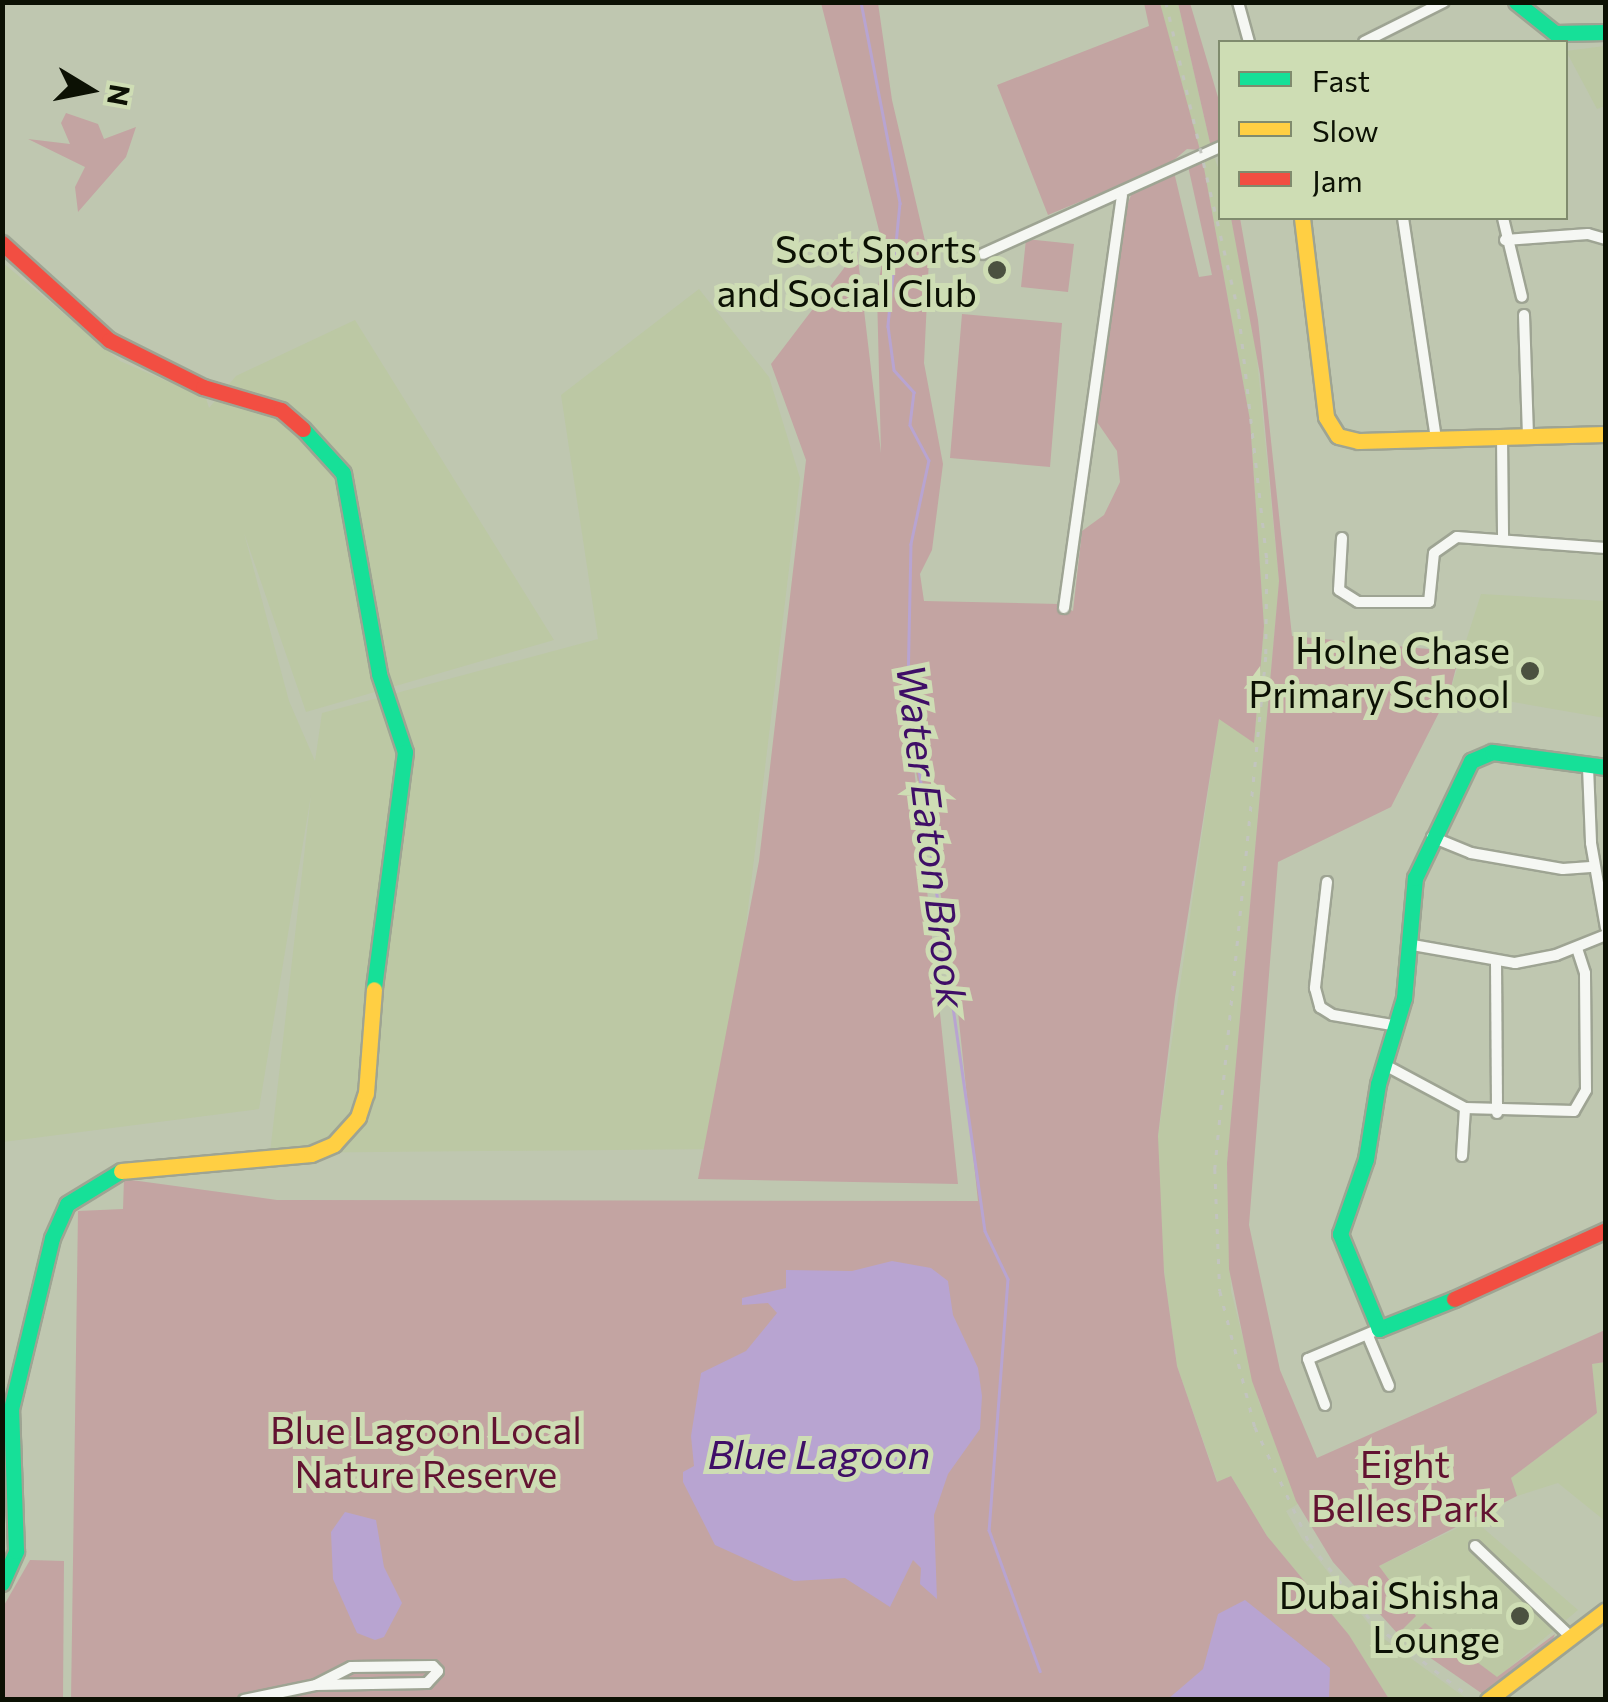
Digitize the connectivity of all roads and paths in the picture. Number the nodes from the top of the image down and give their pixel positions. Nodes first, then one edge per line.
1 (1238, 2) edge
2 (1444, 2) edge
3 (1516, 2) edge
4 (1606, 32) edge
5 (1553, 38) edge
6 (1248, 40) edge
7 (1368, 40) edge
8 (1218, 149) edge
9 (1122, 195) junction
10 (1302, 220) edge
11 (1403, 220) edge
12 (1503, 220) edge
13 (1606, 239) edge
14 (1504, 240) junction
15 (2, 243) edge
16 (983, 254) dead end
17 (1522, 297) dead end
18 (1524, 315) dead end
19 (1606, 434) edge
20 (1502, 436) junction
21 (1528, 436) junction
22 (1436, 438) junction
23 (1342, 538) dead end
24 (1503, 540) junction
25 (1606, 548) edge
26 (1064, 608) dead end
27 (1606, 766) edge
28 (1588, 767) junction
29 (1432, 837) junction
30 (1594, 867) junction
31 (1327, 882) dead end
32 (1606, 932) edge
33 (1406, 944) junction
34 (1577, 948) junction
35 (1496, 962) junction
36 (1398, 1026) junction
37 (1383, 1064) junction
38 (1464, 1108) junction
39 (1498, 1113) junction
40 (1462, 1156) dead end
41 (1606, 1230) edge
42 (1374, 1332) junction
43 (1389, 1386) dead end
44 (1324, 1404) dead end
45 (1476, 1546) dead end
46 (2, 1583) edge
47 (1606, 1610) edge
48 (1570, 1636) junction
49 (316, 1685) junction
50 (244, 1700) edge
51 (1488, 1700) edge

1 - 6 street
2 - 7 street
3 - 5 street
4 - 5 street
8 - 9 street
9 - 16 street
9 - 26 street
10 - 22 street
11 - 22 street
12 - 14 street
13 - 14 street
14 - 17 street
15 - 46 street
18 - 21 street
19 - 21 street
20 - 21 street
20 - 22 street
20 - 24 street
23 - 24 street
24 - 25 street
27 - 28 street
28 - 29 street
28 - 30 street
29 - 30 street
29 - 33 street
30 - 32 street
31 - 36 street
32 - 34 street
33 - 35 street
33 - 36 street
34 - 35 street
34 - 39 street
35 - 39 street
36 - 37 street
37 - 38 street
37 - 42 street
38 - 39 street
38 - 40 street
41 - 42 street
42 - 43 street
42 - 44 street
45 - 48 street
47 - 48 street
48 - 51 street
49 - 49 street
49 - 50 street

